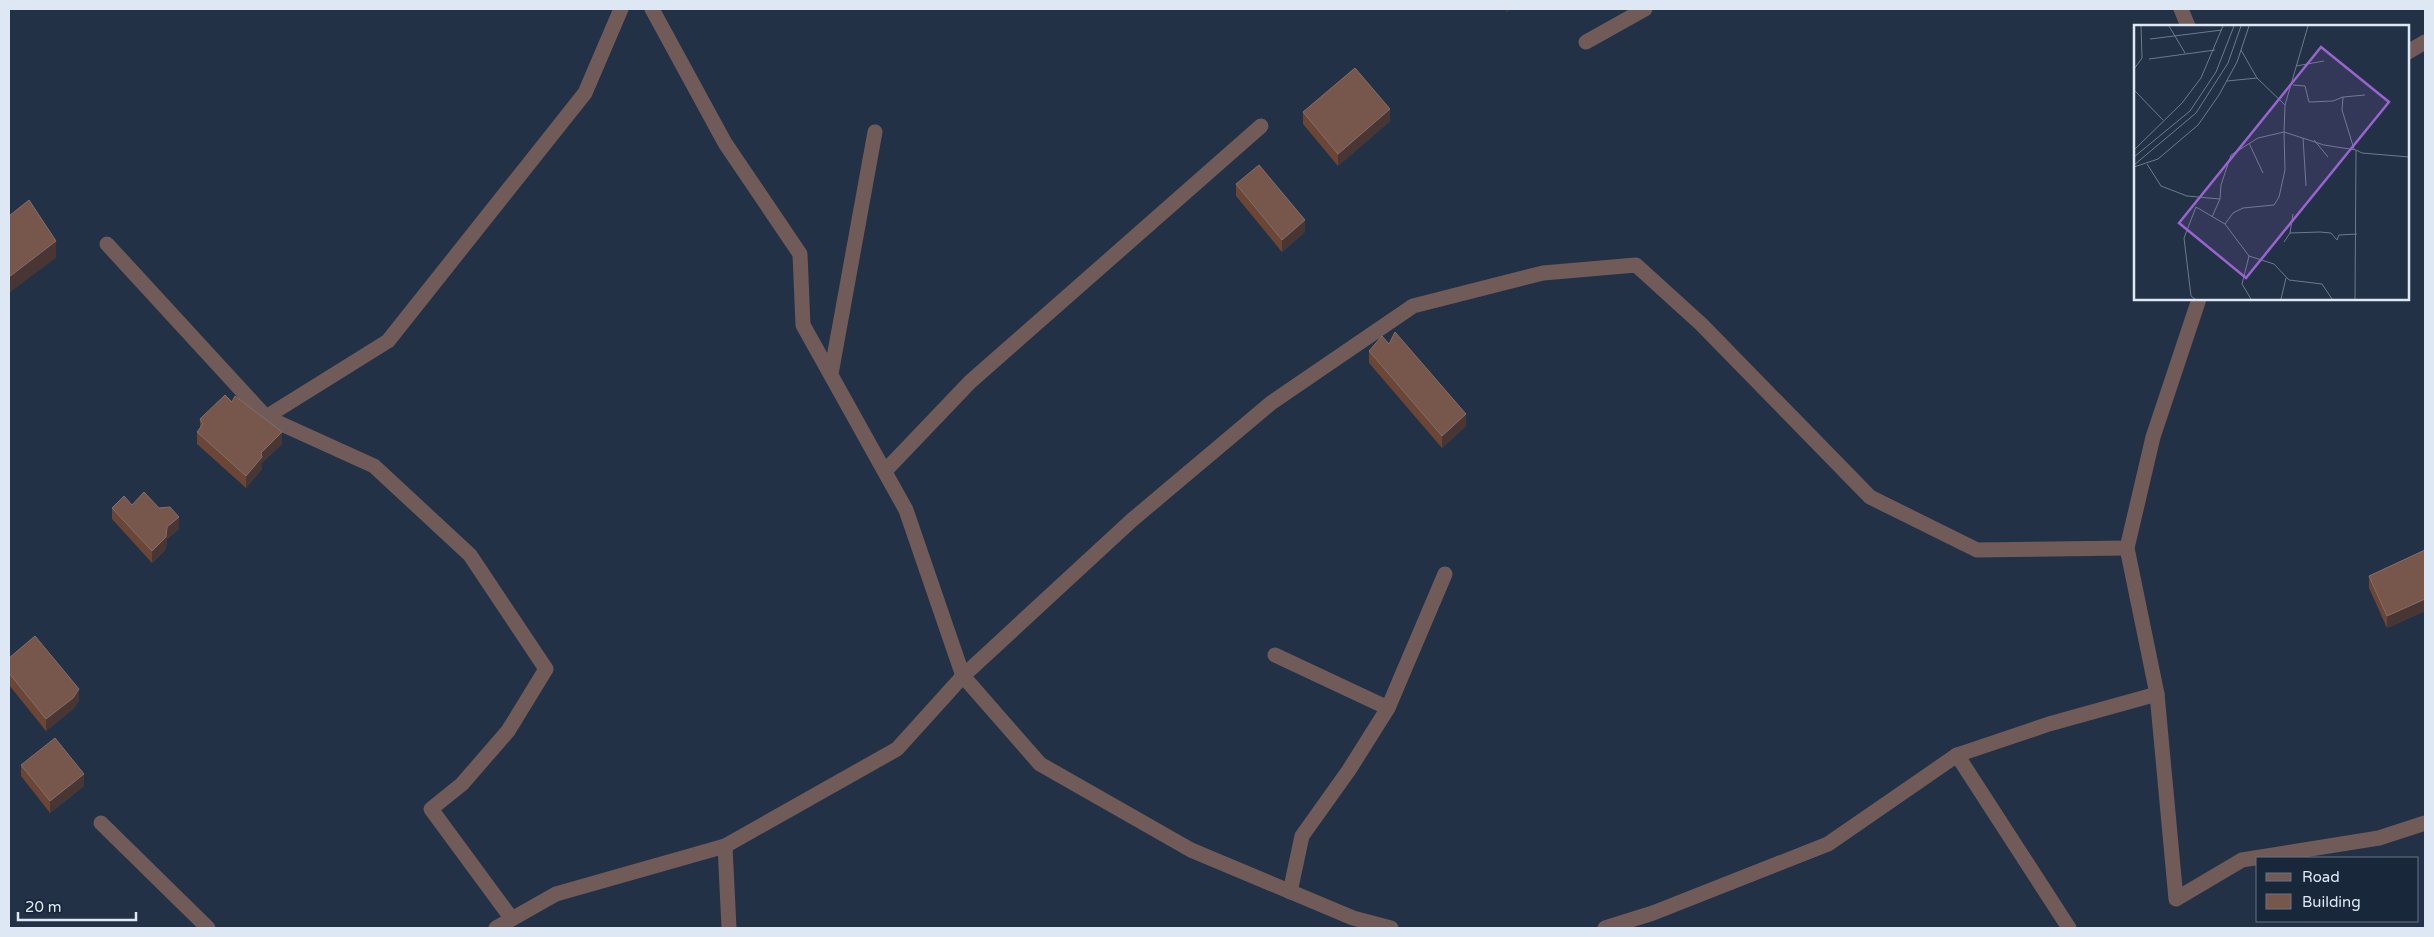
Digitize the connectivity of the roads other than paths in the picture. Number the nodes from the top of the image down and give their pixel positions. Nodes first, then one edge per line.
1 (621, 9) edge
2 (652, 9) edge
3 (1645, 9) edge
4 (2181, 9) edge
5 (2188, 25) edge
6 (1586, 42) dead end
7 (2425, 42) edge
8 (2409, 51) edge
9 (1261, 126) dead end
10 (875, 132) dead end
11 (107, 244) dead end
12 (2199, 300) edge
13 (830, 374) junction
14 (266, 417) junction
15 (885, 471) junction
16 (2127, 548) junction
17 (1445, 574) dead end
18 (1275, 655) dead end
19 (963, 676) junction
20 (2157, 694) junction
21 (1388, 708) junction
22 (1957, 755) junction
23 (101, 823) dead end
24 (2425, 823) edge
25 (725, 846) junction
26 (2261, 857) edge
27 (2256, 858) edge
28 (1290, 892) junction
29 (512, 919) junction
30 (208, 928) edge
31 (496, 928) edge
32 (729, 928) edge
33 (1391, 928) edge
34 (1605, 928) edge
35 (2069, 928) edge

1 - 14 street
2 - 13 street
3 - 6 street
4 - 5 street
7 - 8 street
9 - 15 street
10 - 13 street
11 - 14 street
12 - 16 street
13 - 15 street
14 - 29 street
15 - 19 street
16 - 19 street
16 - 20 street
17 - 21 street
18 - 21 street
19 - 25 street
19 - 28 street
20 - 22 street
20 - 27 street
21 - 28 street
22 - 34 street
22 - 35 street
23 - 30 street
24 - 26 street
25 - 29 street
25 - 32 street
28 - 33 street
29 - 31 street

